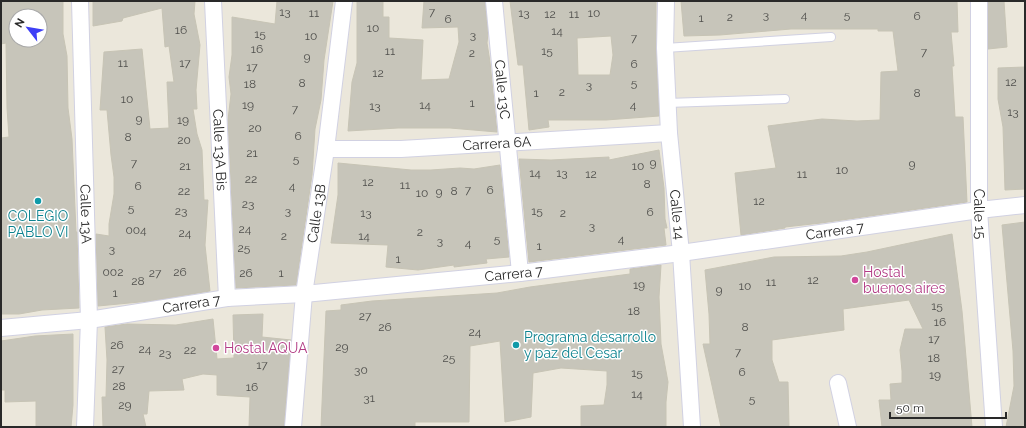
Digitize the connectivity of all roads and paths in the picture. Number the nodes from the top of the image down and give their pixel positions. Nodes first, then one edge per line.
1 (80, 1) edge
2 (214, 1) edge
3 (344, 1) edge
4 (494, 1) edge
5 (666, 1) edge
6 (979, 1) edge
7 (831, 37) dead end
8 (665, 48) junction
9 (785, 99) dead end
10 (668, 103) junction
11 (669, 133) junction
12 (508, 143) junction
13 (326, 149) junction
14 (1025, 205) edge
15 (979, 210) junction
16 (681, 253) junction
17 (520, 273) junction
18 (304, 294) junction
19 (227, 298) junction
20 (89, 320) junction
21 (1, 328) edge
22 (838, 383) dead end
23 (85, 427) edge
24 (293, 427) edge
25 (692, 427) edge
26 (848, 427) edge
27 (994, 427) edge

1 - 20 street, Calle 13A
2 - 19 street, Calle 13A Bis
3 - 13 street, Calle 13B
4 - 12 street, Calle 13C
5 - 8 street, Calle 14
6 - 15 street, Calle 15
7 - 8 lane
8 - 10 street, Calle 14
9 - 10 lane
10 - 11 street, Calle 14
11 - 12 street, Carrera 6A
11 - 16 street, Calle 14
12 - 13 street, Carrera 6A
12 - 17 street, Calle 13C
13 - 18 street, Calle 13B
14 - 15 street, Carrera 7
15 - 16 street, Carrera 7
15 - 27 street, Calle 15
16 - 17 street, Carrera 7
16 - 25 street, Calle 14
17 - 18 street, Carrera 7
18 - 19 street, Carrera 7
18 - 24 street, Calle 13B
19 - 20 street, Carrera 7
20 - 21 street, Carrera 7
20 - 23 street, Calle 13A
22 - 26 street

